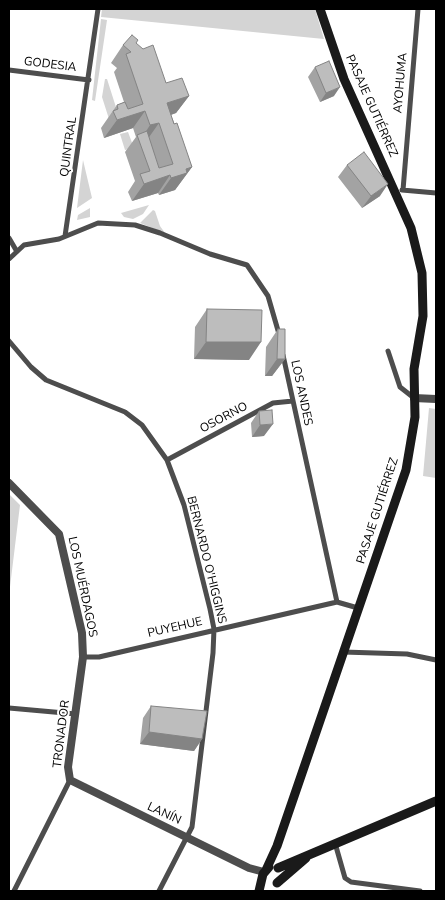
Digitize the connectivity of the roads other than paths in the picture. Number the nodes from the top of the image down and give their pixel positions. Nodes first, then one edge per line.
1 (98, 9) edge
2 (320, 9) edge
3 (418, 9) edge
4 (9, 70) edge
5 (88, 80) junction
6 (399, 191) junction
7 (436, 193) edge
8 (65, 236) junction
9 (9, 238) edge
10 (16, 250) junction
11 (9, 259) edge
12 (280, 336) edge
13 (9, 341) edge
14 (281, 345) edge
15 (388, 351) dead end
16 (414, 398) junction
17 (436, 399) edge
18 (293, 401) junction
19 (167, 460) junction
20 (9, 483) edge
21 (337, 602) junction
22 (358, 608) junction
23 (214, 629) junction
24 (343, 652) junction
25 (83, 657) junction
26 (436, 660) edge
27 (9, 708) edge
28 (76, 714) junction
29 (70, 780) junction
30 (436, 801) edge
31 (188, 838) junction
32 (335, 843) junction
33 (277, 846) junction
34 (310, 854) junction
35 (277, 868) junction
36 (264, 875) junction
37 (275, 886) edge
38 (14, 891) edge
39 (159, 891) edge
40 (259, 891) edge
41 (420, 891) edge

1 - 5 street, QUINTRAL
2 - 6 main road, PASAJE GUTIÉRREZ
3 - 6 street, AYOHUMA
4 - 5 street, GODESIA
5 - 8 street, QUINTRAL
6 - 7 street
6 - 16 main road, PASAJE GUTIÉRREZ
8 - 10 street
8 - 12 street
9 - 10 street
10 - 11 street
13 - 19 street, BERNARDO O'HIGGINS
14 - 18 street, LOS ANDES
15 - 16 street
16 - 17 street
16 - 22 main road, PASAJE GUTIÉRREZ
18 - 19 street, OSORNO
18 - 21 street, LOS ANDES
19 - 23 street, BERNARDO O'HIGGINS
20 - 25 street, LOS MUÉRDAGOS
21 - 22 street, PUYEHUE
21 - 23 street, PUYEHUE
22 - 24 main road, PASAJE GUTIÉRREZ
23 - 25 street, PUYEHUE
23 - 31 street, BERNARDO O'HIGGINS
24 - 26 street
24 - 33 main road, PASAJE GUTIÉRREZ
25 - 28 street, TRONADOR
27 - 28 street
28 - 29 street, TRONADOR
29 - 31 street, LANÍN
29 - 38 street, TRONADOR
30 - 32 main road
31 - 36 street, LANÍN
31 - 39 street, BERNARDO O'HIGGINS
32 - 34 main road
32 - 41 street
33 - 35 main road, PASAJE GUTIÉRREZ
33 - 36 main road, PASAJE GUTIÉRREZ
34 - 35 main road
34 - 37 main road
35 - 36 main road
35 - 37 main road, PASAJE GUTIÉRREZ
36 - 37 main road
36 - 40 main road, PASAJE GUTIÉRREZ

